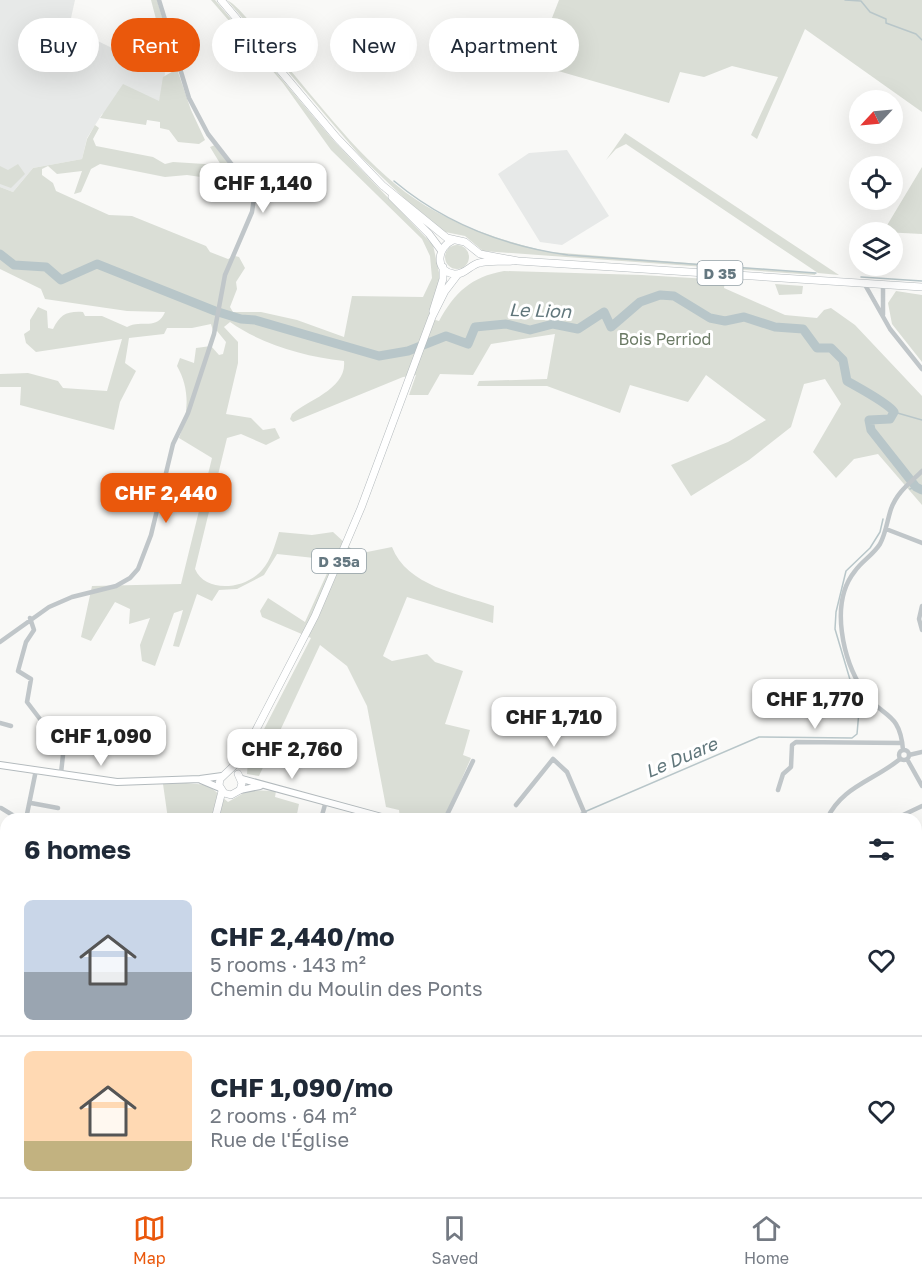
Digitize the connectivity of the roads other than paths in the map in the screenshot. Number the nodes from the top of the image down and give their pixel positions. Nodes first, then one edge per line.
1 (159, 0) edge
2 (220, 0) edge
3 (382, 185) junction
4 (453, 240) junction
5 (472, 249) junction
6 (441, 250) junction
7 (518, 261) junction
8 (471, 266) junction
9 (443, 267) junction
10 (458, 274) junction
11 (864, 283) junction
12 (883, 285) junction
13 (922, 287) edge
14 (432, 317) junction
15 (884, 318) junction
16 (922, 369) edge
17 (922, 471) edge
18 (886, 529) junction
19 (922, 543) edge
20 (922, 606) edge
21 (30, 618) junction
22 (922, 630) edge
23 (0, 642) edge
24 (0, 723) edge
25 (43, 723) dead end
26 (11, 726) dead end
27 (82, 727) dead end
28 (902, 743) junction
29 (903, 750) junction
30 (922, 752) edge
31 (908, 757) junction
32 (241, 759) junction
33 (900, 759) junction
34 (473, 760) dead end
35 (0, 765) edge
36 (36, 770) junction
37 (61, 773) junction
38 (225, 774) junction
39 (240, 777) junction
40 (201, 780) junction
41 (261, 786) junction
42 (922, 786) edge
43 (240, 790) junction
44 (778, 790) dead end
45 (224, 792) junction
46 (326, 801) junction
47 (31, 803) junction
48 (516, 805) dead end
49 (922, 806) edge
50 (57, 808) dead end
51 (28, 813) edge
52 (216, 813) edge
53 (323, 813) edge
54 (368, 813) edge
55 (448, 813) edge
56 (585, 813) edge
57 (830, 813) edge
58 (907, 813) edge

1 - 21 street
2 - 3 main road
3 - 4 main road
3 - 6 main road
4 - 5 main road
4 - 6 main road
5 - 7 main road, D 35
5 - 8 main road
6 - 9 main road
7 - 8 main road, D 35
7 - 11 main road, D 35
8 - 10 main road
9 - 10 main road
9 - 14 main road, D 35a
10 - 14 main road, D 35a
11 - 12 main road, D 35
11 - 15 street
12 - 13 main road, D 35
12 - 15 street
14 - 32 main road, D 35a
15 - 16 street
17 - 18 street
18 - 19 street
18 - 28 street
20 - 22 street
21 - 23 street
21 - 25 street
24 - 26 street
27 - 37 street
28 - 29 street
28 - 44 street
29 - 31 street
29 - 33 street
30 - 31 street
31 - 33 street
31 - 42 street
32 - 38 main road, D 35a
32 - 39 main road, D 35a
33 - 57 street
34 - 55 street
35 - 36 street
36 - 37 street
36 - 47 street
37 - 40 street
38 - 39 main road
38 - 40 street
38 - 45 main road
39 - 41 street
39 - 43 main road
40 - 45 street
41 - 43 street
41 - 46 street
43 - 45 main road
45 - 52 main road
46 - 53 street
46 - 54 street
47 - 50 street
47 - 51 street
48 - 56 street
49 - 58 street

